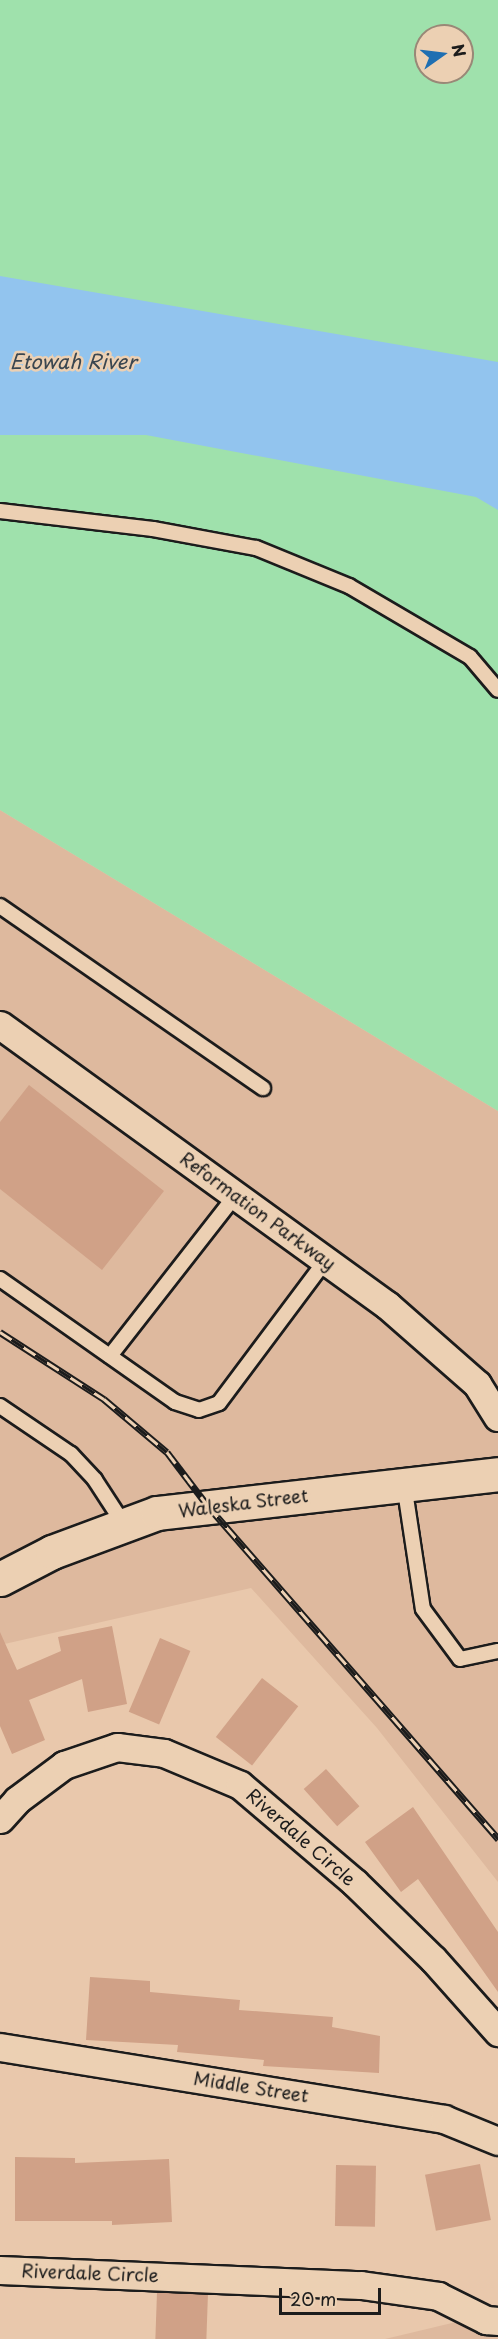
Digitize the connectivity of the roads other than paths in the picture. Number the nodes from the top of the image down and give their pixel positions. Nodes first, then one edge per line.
1 (0, 511) edge
2 (498, 690) edge
3 (0, 906) edge
4 (0, 1025) edge
5 (263, 1088) dead end
6 (236, 1195) junction
7 (326, 1260) junction
8 (0, 1279) edge
9 (110, 1356) junction
10 (0, 1406) edge
11 (498, 1417) edge
12 (498, 1474) edge
13 (404, 1484) junction
14 (123, 1523) junction
15 (0, 1579) edge
16 (498, 1651) edge
17 (0, 1819) edge
18 (498, 2032) edge
19 (0, 2047) edge
20 (498, 2141) edge
21 (0, 2270) edge
22 (498, 2321) edge

1 - 2 lane
3 - 5 lane
4 - 6 street, Reformation Parkway
6 - 7 street, Reformation Parkway
6 - 9 lane
7 - 9 lane
7 - 11 street, Reformation Parkway
8 - 9 lane
10 - 14 lane
12 - 13 main road, Waleska Street
13 - 14 main road, Waleska Street
13 - 16 lane
14 - 15 main road, Waleska Street
17 - 18 street, Riverdale Circle
19 - 20 street, Middle Street
21 - 22 street, Riverdale Circle

